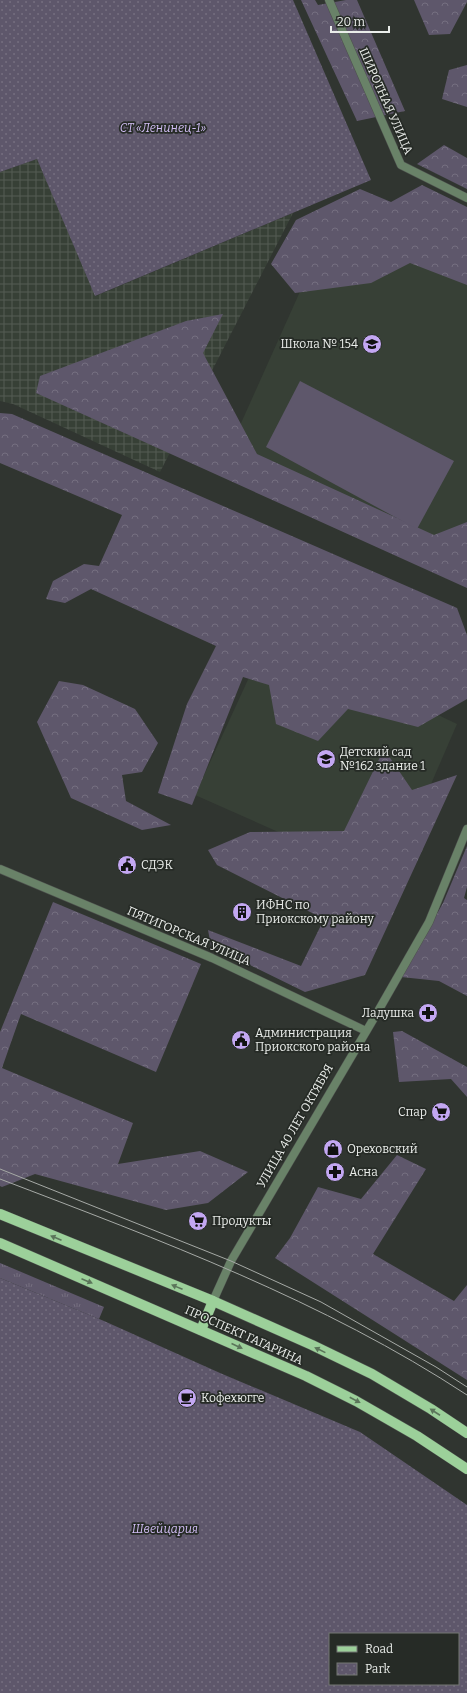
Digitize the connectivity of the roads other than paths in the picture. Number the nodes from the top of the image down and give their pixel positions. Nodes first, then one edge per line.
1 (329, 0) edge
2 (467, 198) edge
3 (467, 829) edge
4 (0, 869) edge
5 (366, 1031) junction
6 (0, 1214) edge
7 (0, 1243) edge
8 (213, 1301) junction
9 (201, 1330) junction
10 (467, 1433) edge
11 (467, 1469) edge

1 - 2 street, ШИРОТНАЯ УЛИЦА
3 - 5 street, УЛИЦА 40 ЛЕТ ОКТЯБРЯ
4 - 5 street, ПЯТИГОРСКАЯ УЛИЦА
5 - 8 street, УЛИЦА 40 ЛЕТ ОКТЯБРЯ
8 -> 6 main road, ПРОСПЕКТ ГАГАРИНА
7 -> 9 main road, ПРОСПЕКТ ГАГАРИНА
8 - 9 main road, УЛИЦА 40 ЛЕТ ОКТЯБРЯ
10 -> 8 main road, ПРОСПЕКТ ГАГАРИНА
9 -> 11 main road, ПРОСПЕКТ ГАГАРИНА

